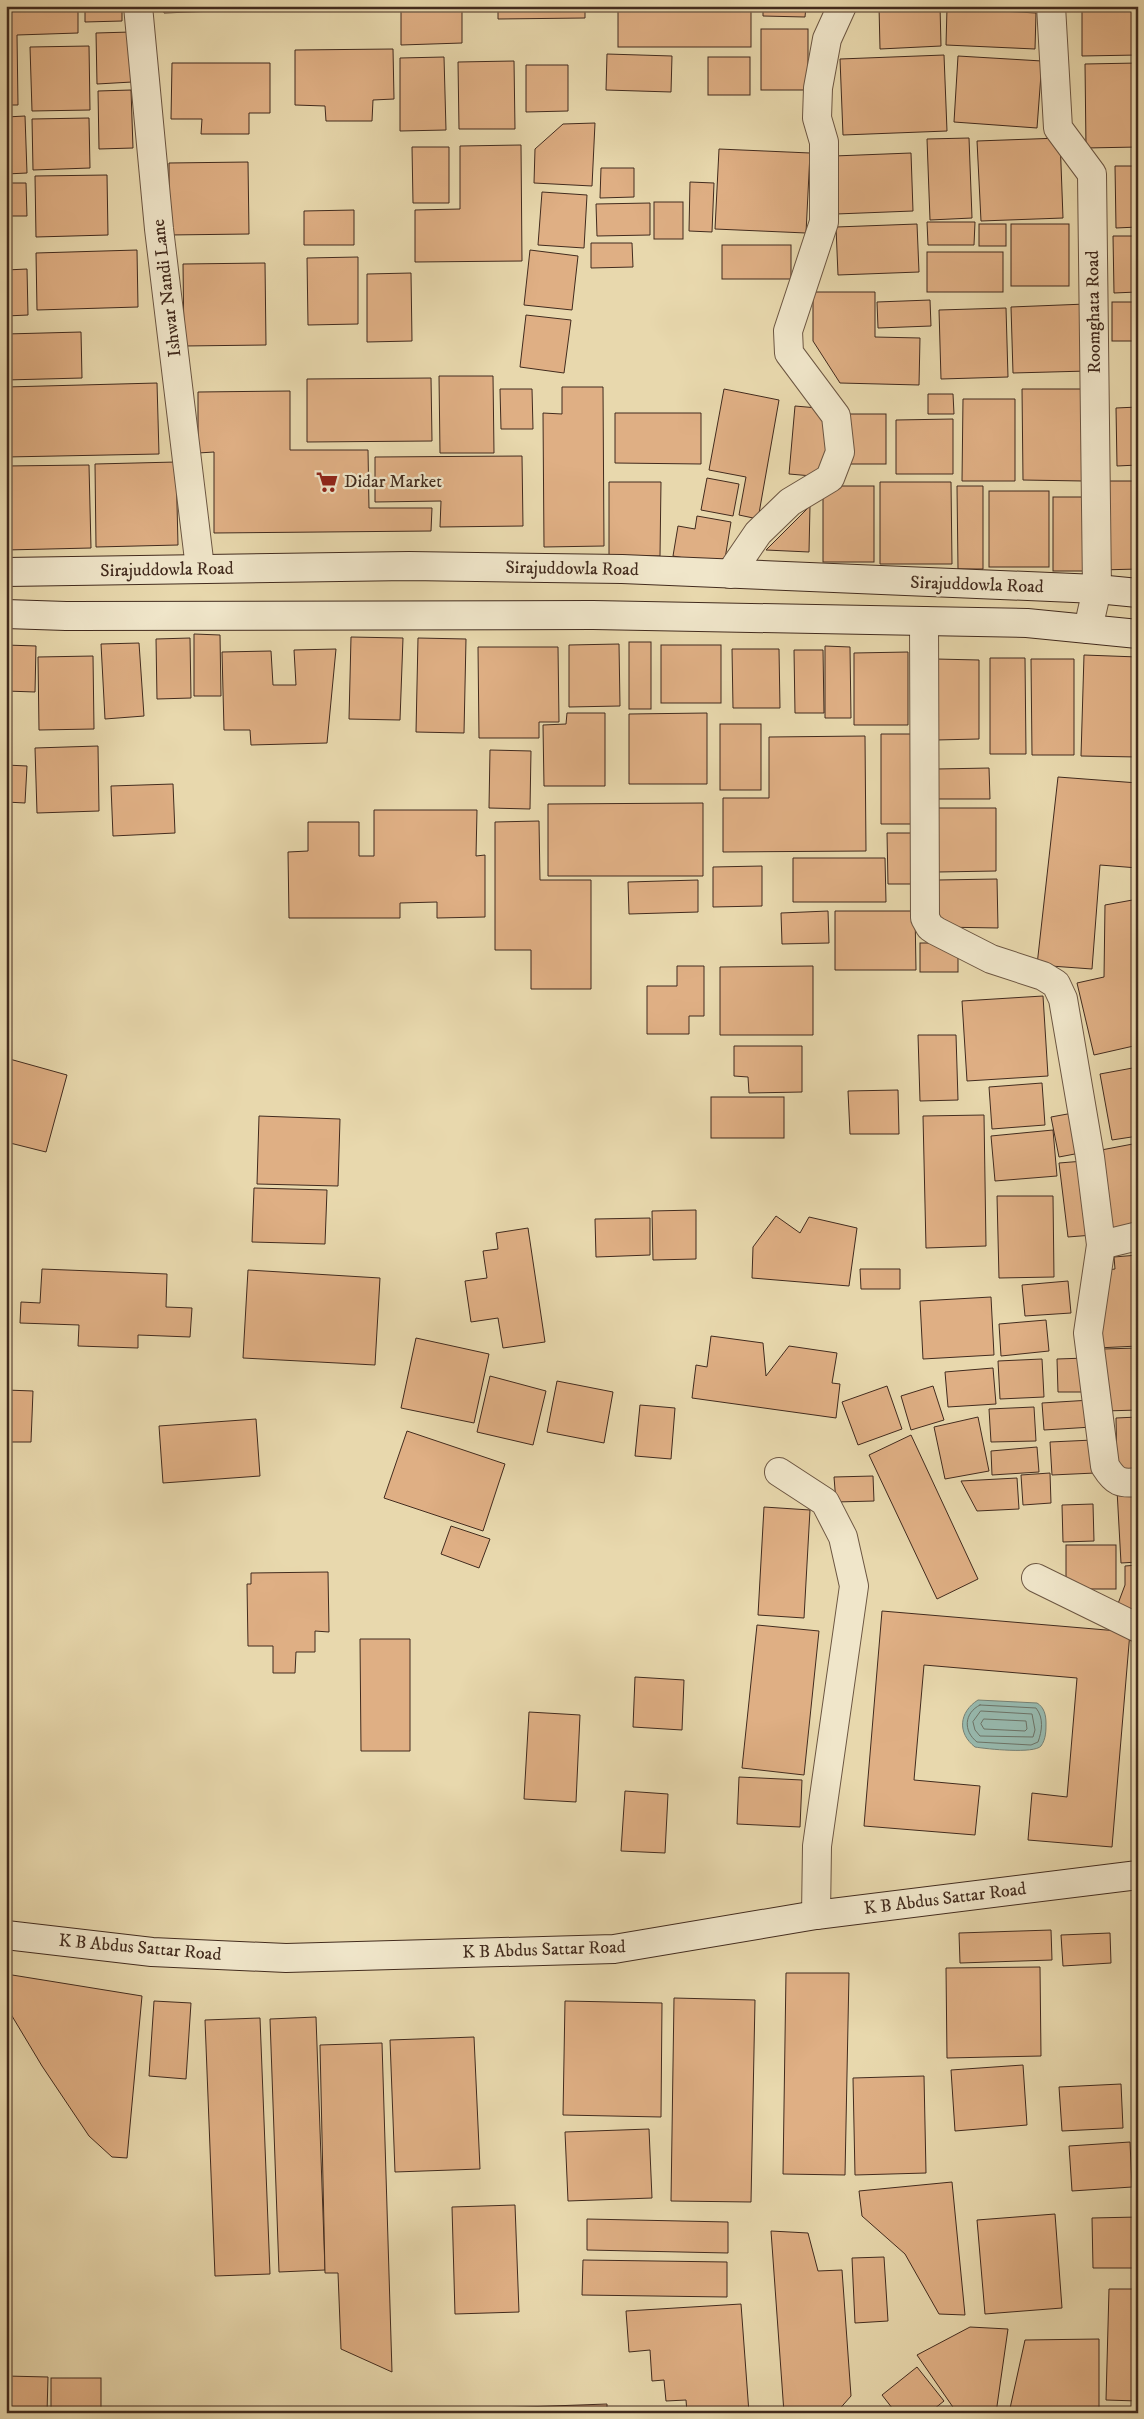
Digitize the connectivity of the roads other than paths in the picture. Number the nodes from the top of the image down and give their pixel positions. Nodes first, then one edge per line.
1 (138, 6) edge
2 (842, 6) edge
3 (1051, 6) edge
4 (200, 568) junction
5 (6, 572) edge
6 (730, 574) junction
7 (1097, 589) junction
8 (1138, 593) edge
9 (6, 614) edge
10 (924, 621) junction
11 (1088, 629) junction
12 (1138, 634) edge
13 (1138, 1236) edge
14 (1101, 1245) junction
15 (779, 1472) dead end
16 (1138, 1482) edge
17 (1036, 1578) dead end
18 (1138, 1628) edge
19 (1138, 1875) edge
20 (816, 1915) junction
21 (6, 1935) edge

1 - 4 street, Ishwar Nandi Lane
2 - 6 street
3 - 7 street, Roomghata Road
4 - 5 street, Sirajuddowla Road
4 - 6 street, Sirajuddowla Road
6 - 7 street, Sirajuddowla Road
7 - 8 street, Sirajuddowla Road
7 - 11 street, Roomghata Road
9 - 10 street, Sirajuddowla Road
10 - 11 street, Sirajuddowla Road
10 - 14 street
11 - 12 street, Sirajuddowla Road
13 - 14 street
14 - 16 street
15 - 20 street
17 - 18 street
19 - 20 street, K B Abdus Sattar Road
20 - 21 street, K B Abdus Sattar Road

